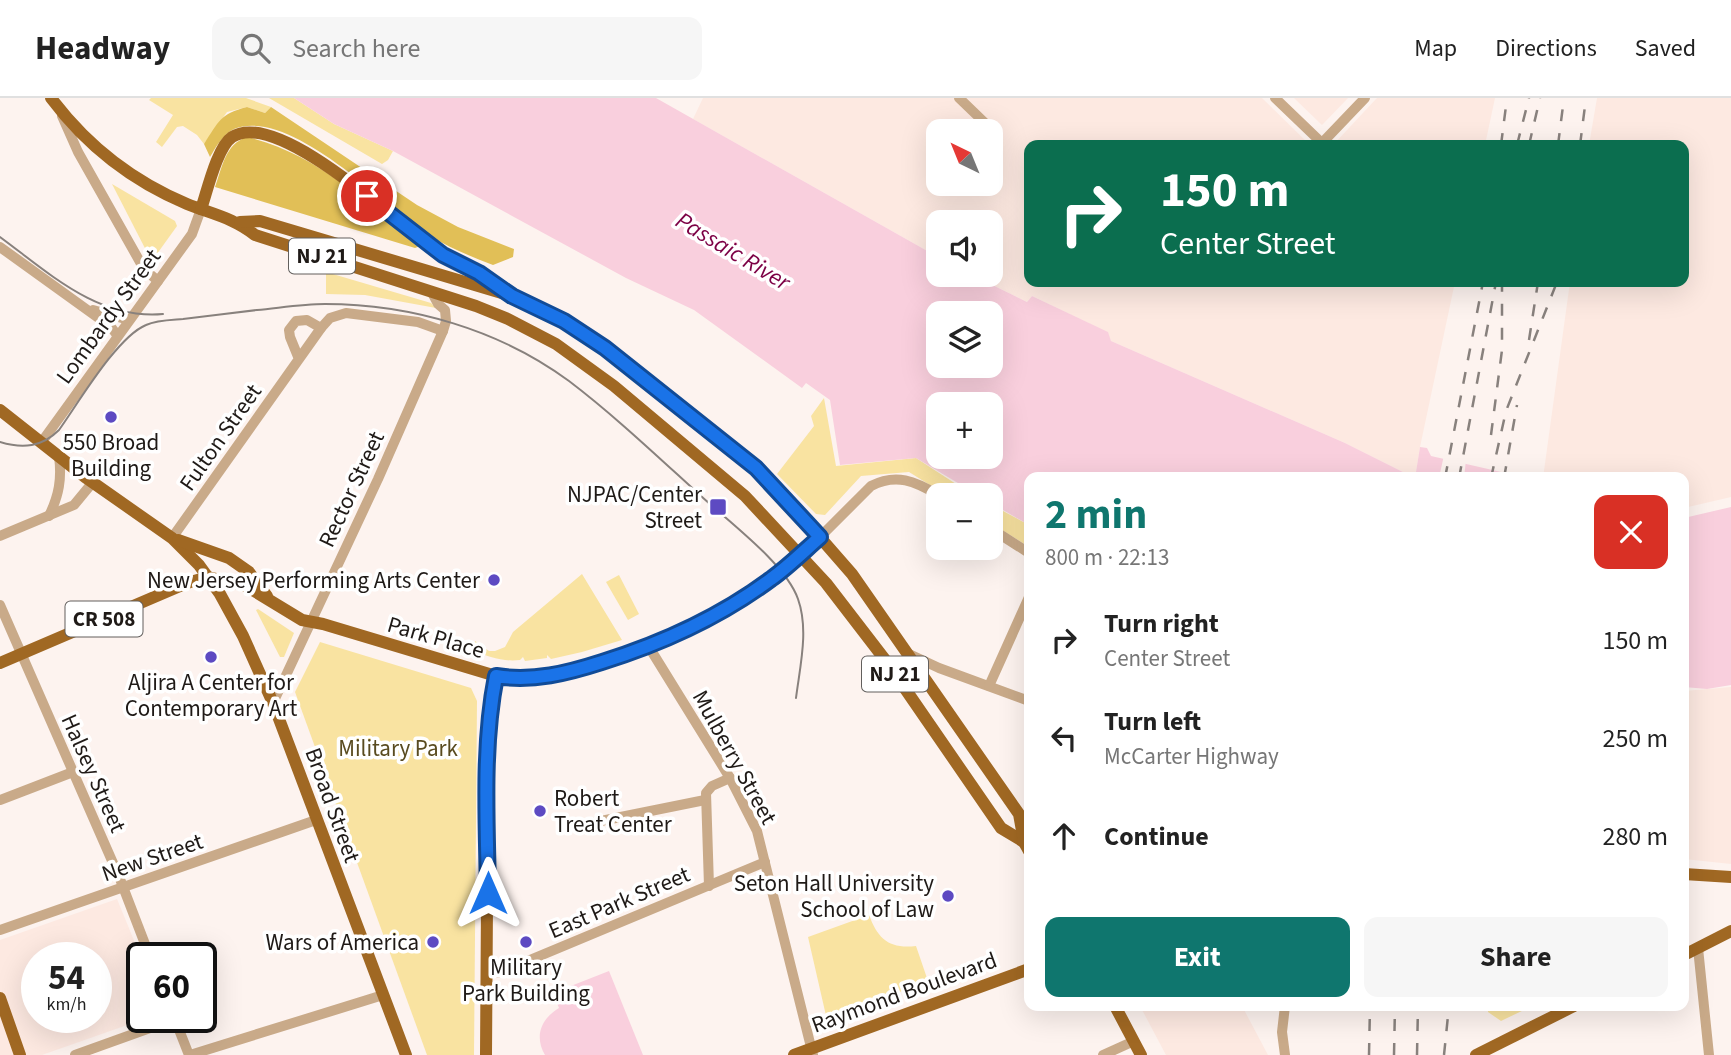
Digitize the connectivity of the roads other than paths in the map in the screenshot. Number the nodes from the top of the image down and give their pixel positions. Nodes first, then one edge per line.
1 (959, 98) edge
2 (1275, 98) edge
3 (1365, 98) edge
4 (54, 102) edge
5 (981, 119) edge
6 (1319, 140) edge
7 (1327, 140) edge
8 (201, 209) junction
9 (240, 222) junction
10 (0, 247) edge
11 (158, 281) junction
12 (431, 291) junction
13 (512, 296) junction
14 (87, 308) junction
15 (129, 320) junction
16 (321, 328) junction
17 (443, 331) junction
18 (117, 335) junction
19 (299, 359) junction
20 (0, 410) edge
21 (41, 443) junction
22 (59, 456) junction
23 (93, 482) junction
24 (926, 489) edge
25 (49, 516) junction
26 (0, 536) edge
27 (1003, 536) edge
28 (820, 537) junction
29 (172, 538) junction
30 (1024, 550) edge
31 (800, 554) junction
32 (208, 577) junction
33 (272, 601) junction
34 (0, 606) edge
35 (1024, 608) edge
36 (311, 622) junction
37 (649, 647) junction
38 (909, 654) junction
39 (22, 655) junction
40 (0, 663) edge
41 (496, 676) junction
42 (989, 686) junction
43 (1024, 699) edge
44 (273, 703) junction
45 (73, 772) junction
46 (730, 778) junction
47 (0, 800) edge
48 (705, 800) junction
49 (316, 820) junction
50 (586, 824) dead end
51 (1024, 835) edge
52 (1024, 845) edge
53 (765, 862) junction
54 (1689, 874) edge
55 (1731, 877) edge
56 (709, 886) junction
57 (123, 887) junction
58 (0, 930) edge
59 (1731, 930) edge
60 (144, 942) edge
61 (1698, 948) junction
62 (1689, 952) edge
63 (1024, 970) edge
64 (487, 973) junction
65 (383, 995) junction
66 (0, 998) edge
67 (1118, 1011) edge
68 (1284, 1011) edge
69 (1564, 1011) edge
70 (134, 1033) edge
71 (180, 1033) edge
72 (1134, 1041) junction
73 (812, 1052) edge
74 (20, 1055) edge
75 (75, 1055) edge
76 (190, 1055) edge
77 (406, 1055) edge
78 (485, 1055) edge
79 (794, 1055) edge
80 (1102, 1055) edge
81 (1141, 1055) edge
82 (1285, 1055) edge
83 (1476, 1055) edge
84 (1709, 1055) edge

1 - 5 street
2 - 6 street
3 - 7 street
4 - 8 main road, NJ 21
4 - 11 street
8 - 9 main road, NJ 21
8 - 11 street, Lombardy Street
8 - 13 main road
9 - 12 main road, NJ 21
9 - 13 main road, NJ 21
10 - 14 street
11 - 15 street, Lombardy Street
12 - 17 street
12 - 31 main road, NJ 21
13 - 28 main road, NJ 21
14 - 15 street
14 - 18 street
15 - 18 street, Lombardy Street
16 - 17 street
16 - 19 street, Fulton Street
16 - 19 street
17 - 36 street, Rector Street
18 - 21 street, Lombardy Street
19 - 29 street, Fulton Street
20 - 21 main road
21 - 22 main road
22 - 23 main road
22 - 25 street
23 - 25 street
23 - 29 main road
24 - 28 street
25 - 26 street
27 - 30 street
28 - 31 main road
28 - 38 main road, NJ 21
29 - 32 main road, Broad Street
29 - 33 main road
31 - 37 main road
31 - 52 main road, NJ 21
32 - 33 main road, Park Place
32 - 39 main road, CR 508
32 - 44 main road, Broad Street
33 - 36 main road, Park Place
34 - 39 street, Halsey Street
35 - 42 street
36 - 41 main road, Park Place
36 - 44 street, Rector Street
37 - 41 main road
37 - 46 street, Mulberry Street
38 - 42 street
38 - 51 main road, NJ 21
39 - 40 main road, CR 508
39 - 45 street, Halsey Street
41 - 64 main road, Park Place
42 - 43 street
44 - 49 main road, Broad Street
45 - 47 street
45 - 57 street, Halsey Street
46 - 48 street
46 - 53 street, Mulberry Street
48 - 50 street
48 - 56 street
49 - 57 street, New Street
49 - 65 main road, Broad Street
53 - 56 street, East Park Street
53 - 73 street, Mulberry Street
54 - 55 main road
56 - 64 street, East Park Street
57 - 58 street, New Street
57 - 60 street, Halsey Street
59 - 61 main road
61 - 62 main road
61 - 84 street
63 - 73 main road, Raymond Boulevard
64 - 78 main road, Park Place
65 - 76 street
65 - 77 main road, Broad Street
66 - 74 main road
67 - 72 main road
68 - 82 street
69 - 83 main road
70 - 75 street
71 - 76 street
72 - 80 street
72 - 81 main road
73 - 79 main road, Raymond Boulevard

